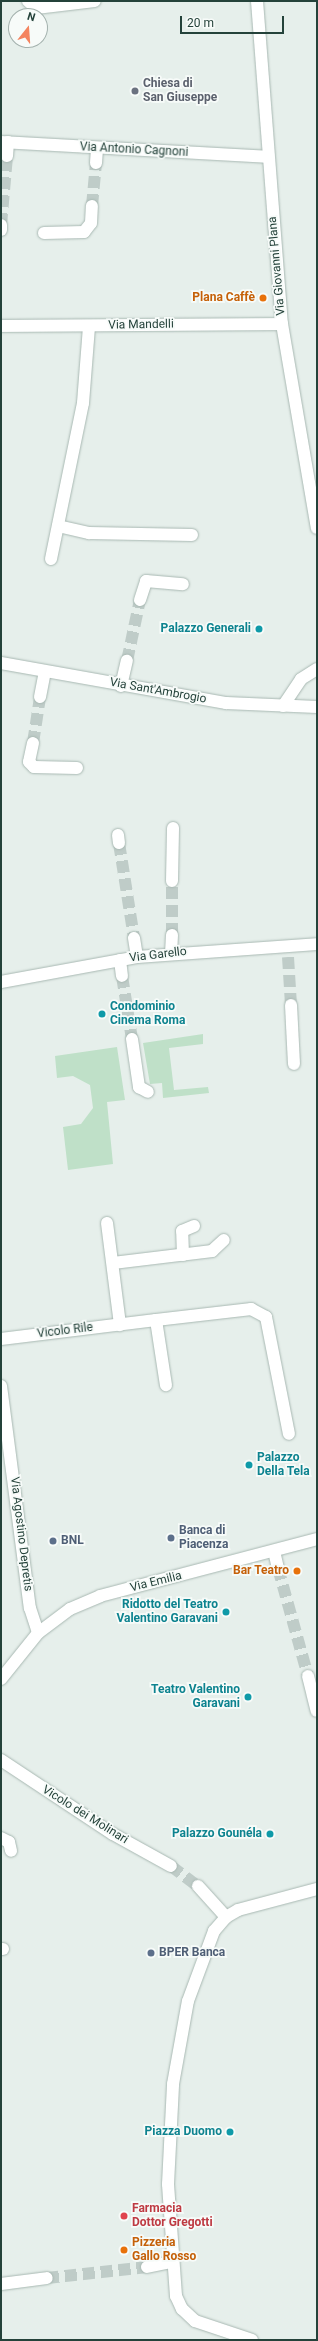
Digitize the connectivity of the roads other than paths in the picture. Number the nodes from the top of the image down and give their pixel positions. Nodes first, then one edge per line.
1 (28, 1) edge
2 (95, 1) edge
3 (257, 1) edge
4 (5, 142) edge
5 (97, 148) junction
6 (7, 156) tunnel mouth
7 (267, 157) junction
8 (96, 163) tunnel mouth
9 (92, 206) tunnel mouth
10 (1, 225) edge
11 (1, 230) edge
12 (44, 233) dead end
13 (282, 324) junction
14 (1, 326) edge
15 (89, 326) junction
16 (58, 526) junction
17 (317, 528) edge
18 (192, 535) dead end
19 (52, 559) dead end
20 (183, 584) dead end
21 (140, 600) tunnel mouth
22 (127, 661) tunnel mouth
23 (1, 662) edge
24 (317, 668) edge
25 (45, 671) junction
26 (121, 686) junction
27 (40, 697) tunnel mouth
28 (283, 706) junction
29 (317, 707) edge
30 (32, 743) tunnel mouth
31 (77, 768) dead end
32 (173, 828) dead end
33 (172, 881) tunnel mouth
34 (172, 935) tunnel mouth
35 (134, 938) tunnel mouth
36 (317, 944) edge
37 (171, 954) junction
38 (137, 958) junction
39 (120, 960) junction
40 (122, 976) tunnel mouth
41 (1, 982) edge
42 (291, 1005) tunnel mouth
43 (132, 1040) tunnel mouth
44 (294, 1064) dead end
45 (148, 1092) dead end
46 (107, 1223) dead end
47 (194, 1226) dead end
48 (224, 1240) dead end
49 (183, 1254) junction
50 (113, 1263) junction
51 (156, 1320) junction
52 (125, 1324) junction
53 (1, 1339) edge
54 (166, 1385) dead end
55 (1, 1386) edge
56 (289, 1434) dead end
57 (317, 1539) edge
58 (274, 1551) junction
59 (278, 1568) tunnel mouth
60 (38, 1633) junction
61 (308, 1676) tunnel mouth
62 (1, 1679) edge
63 (317, 1711) edge
64 (1, 1760) edge
65 (1, 1838) edge
66 (11, 1851) dead end
67 (171, 1866) tunnel mouth
68 (198, 1886) tunnel mouth
69 (317, 1889) edge
70 (226, 1916) junction
71 (171, 2262) junction
72 (147, 2267) tunnel mouth
73 (47, 2278) tunnel mouth
74 (1, 2284) edge
75 (251, 2340) edge

1 - 2 street
3 - 7 street, Via Giovanni Plana
4 - 5 street, Via Antonio Cagnoni
4 - 6 street
5 - 7 street, Via Antonio Cagnoni
5 - 8 street
7 - 13 street, Via Giovanni Plana
9 - 12 street
10 - 11 street
13 - 15 street, Via Mandelli
13 - 17 street, Via Giovanni Plana
14 - 15 street, Via Mandelli
15 - 16 street
16 - 18 street
16 - 19 street
20 - 21 street
22 - 26 street
23 - 25 street, Via Sant'Ambrogio
24 - 28 street
25 - 26 street, Via Sant'Ambrogio
25 - 27 street
26 - 28 street, Via Sant'Ambrogio
28 - 29 street, Via Sant'Ambrogio
30 - 31 street
32 - 33 street
34 - 37 street
35 - 38 street
36 - 37 street, Via Garello
37 - 38 street, Via Garello
38 - 39 street, Via Garello
39 - 40 street
39 - 41 street, Via Garello
42 - 44 street
43 - 45 street
46 - 50 street
47 - 49 street
48 - 49 street
49 - 50 street
50 - 52 street
51 - 52 street, Vicolo Rile
51 - 54 street
51 - 56 street, Vicolo Rile
52 - 53 street, Vicolo Rile
55 - 60 street, Via Agostino Depretis
57 - 58 street, Via Emilia
58 - 59 street
58 - 60 street, Via Emilia
60 - 62 street, Via Emilia
61 - 63 street
64 - 67 street, Vicolo dei Molinari
65 - 66 street
68 - 70 street
69 - 70 street
70 - 71 street
71 - 72 street
71 - 75 street
73 - 74 street

